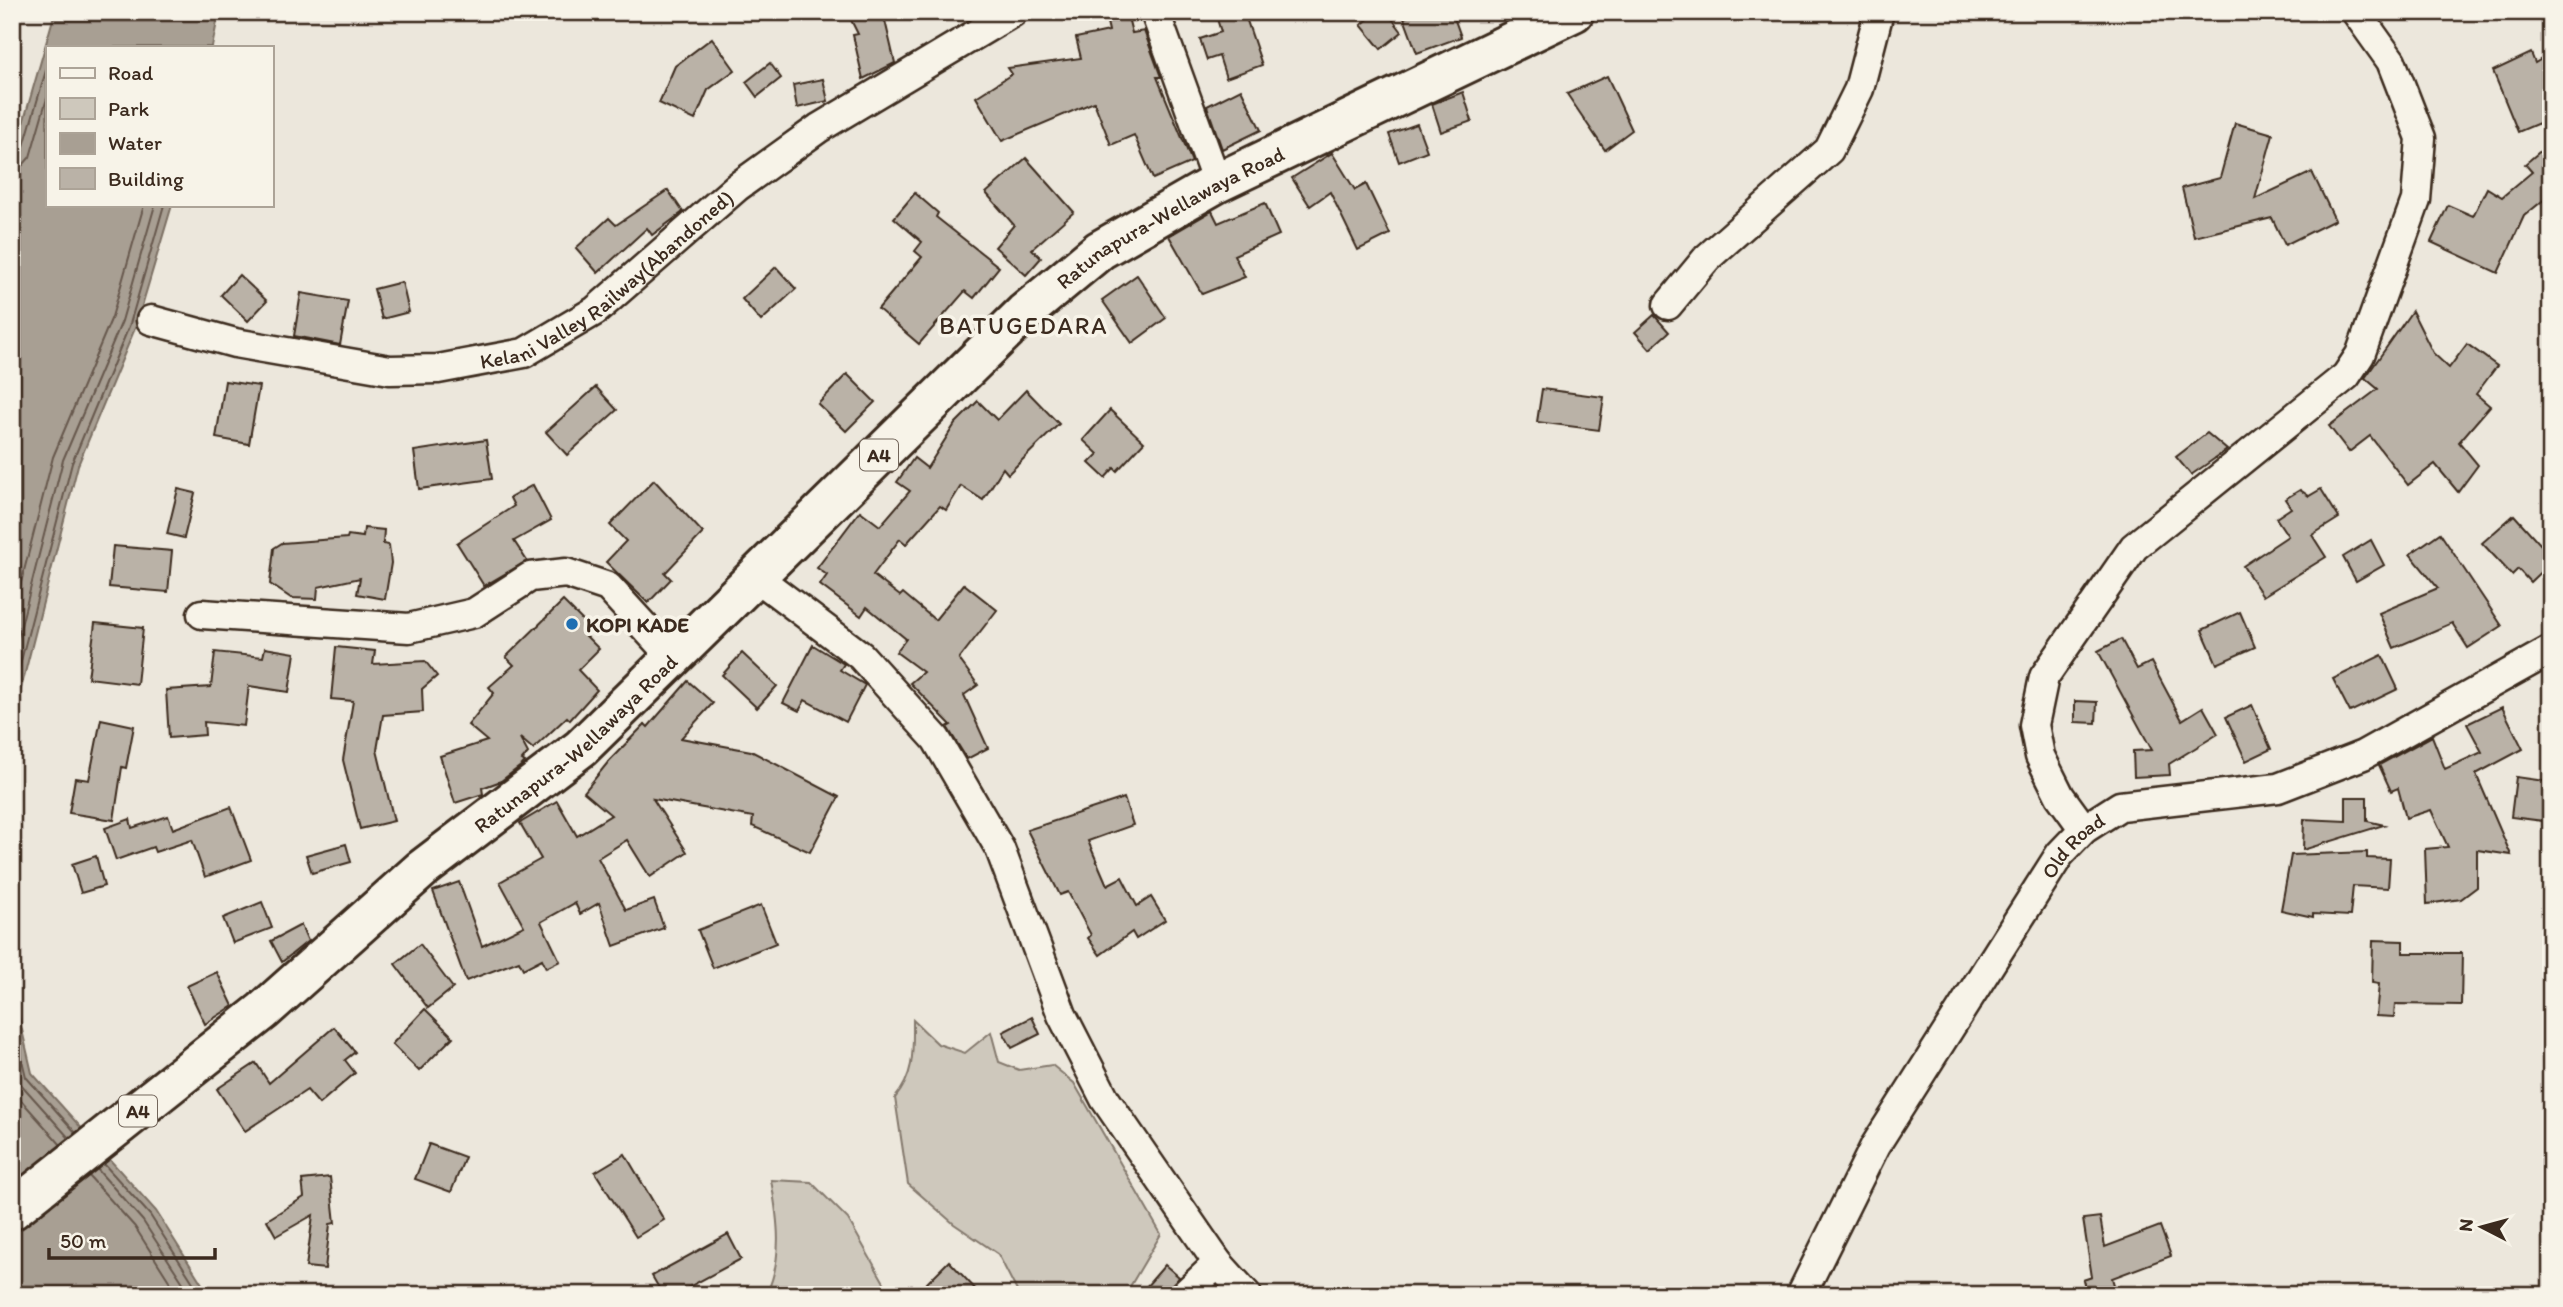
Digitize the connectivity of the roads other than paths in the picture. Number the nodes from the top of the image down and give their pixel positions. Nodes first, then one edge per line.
1 (1013, 12) edge
2 (1155, 12) edge
3 (1574, 12) edge
4 (1879, 12) edge
5 (2356, 12) edge
6 (1217, 183) junction
7 (1668, 305) dead end
8 (151, 320) dead end
9 (754, 576) junction
10 (202, 614) dead end
11 (2551, 650) edge
12 (673, 659) junction
13 (2084, 829) junction
14 (12, 1210) edge
15 (1218, 1263) junction
16 (1184, 1295) edge
17 (1247, 1295) edge
18 (1801, 1295) edge

1 - 8 street, Kelani Valley Railway(Abandoned)
2 - 6 street
3 - 6 highway, Ratunapura-Wellawaya Road / A4
4 - 7 street
5 - 13 street
6 - 9 highway, Ratunapura-Wellawaya Road / A4
9 - 12 highway, Ratunapura-Wellawaya Road / A4
9 - 15 street
10 - 12 street
11 - 13 street, Old Road
12 - 14 highway, Ratunapura-Wellawaya Road / A4
13 - 18 street, Old Road
15 - 16 street
15 - 17 street

